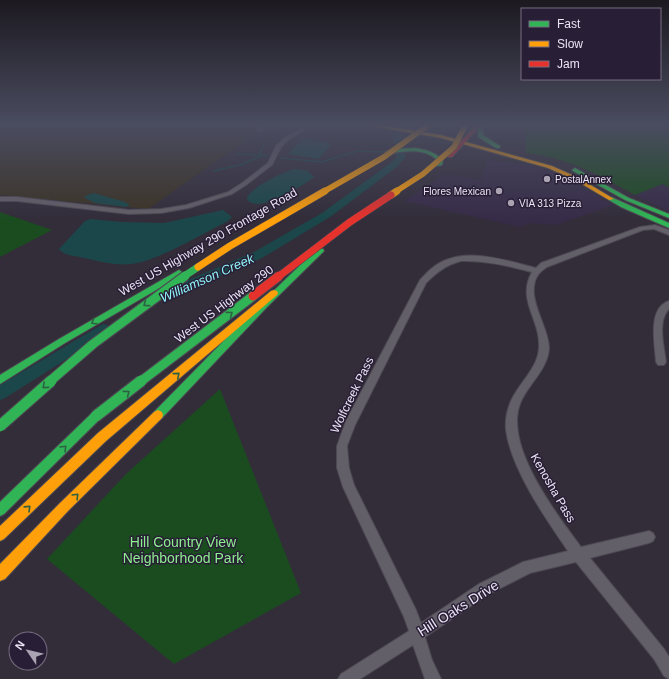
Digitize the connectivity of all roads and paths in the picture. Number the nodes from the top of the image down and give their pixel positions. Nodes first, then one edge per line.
1 (275, 156) edge
2 (381, 156) edge
3 (386, 156) edge
4 (434, 156) edge
5 (444, 156) edge
6 (450, 156) edge
7 (521, 156) edge
8 (541, 161) junction
9 (439, 165) junction
10 (0, 199) edge
11 (612, 200) junction
12 (658, 213) junction
13 (669, 216) edge
14 (669, 226) edge
15 (669, 233) edge
16 (536, 271) junction
17 (274, 293) junction
18 (669, 304) edge
19 (661, 362) dead end
20 (0, 380) edge
21 (0, 426) edge
22 (27, 485) junction
23 (0, 510) edge
24 (0, 516) edge
25 (0, 535) edge
26 (649, 537) dead end
27 (577, 554) junction
28 (0, 574) edge
29 (417, 634) junction
30 (669, 671) edge
31 (346, 679) edge
32 (433, 679) edge

1 - 10 street
2 -> 20 main road, West US Highway 290 Frontage Road
3 -> 21 main road, bridge
4 - 9 main road
22 -> 5 main road, West US Highway 290, bridge
6 - 9 main road
7 - 8 main road
8 - 11 main road
8 - 12 main road
9 - 17 main road, West US Highway 290
11 - 12 main road
11 - 14 main road
12 - 13 main road
15 - 16 street
16 - 27 street, Kenosha Pass
16 - 29 street, Wolfcreek Pass
25 -> 17 main road
28 -> 17 main road, West US Highway 290
18 - 19 street
22 - 23 main road, West US Highway 290
22 - 24 main road
26 - 27 street, Hill Oaks Drive
27 - 29 street, Hill Oaks Drive
27 - 30 street, Kenosha Pass
29 - 31 street, Hill Oaks Drive
29 - 32 street, Wolfcreek Pass

